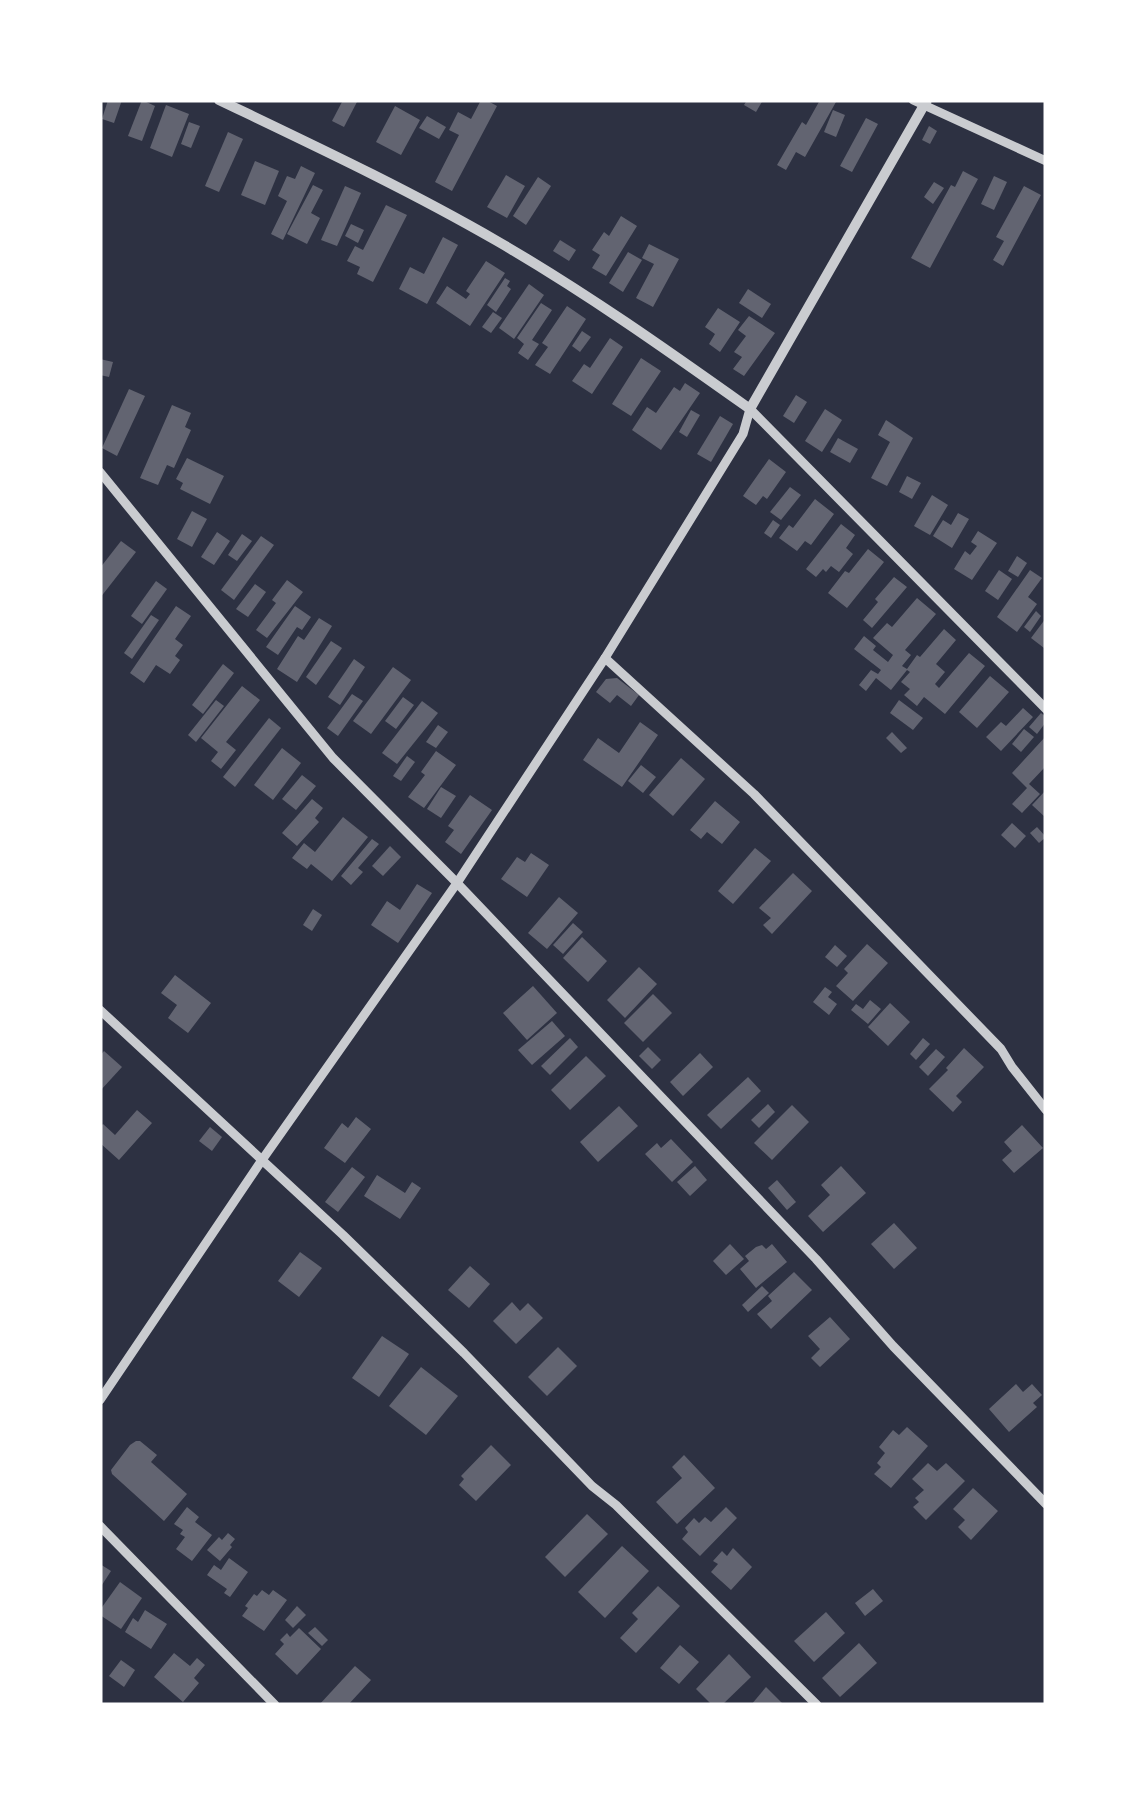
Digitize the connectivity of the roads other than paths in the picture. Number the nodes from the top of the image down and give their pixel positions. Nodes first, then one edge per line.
1 (219, 100) edge
2 (922, 102) edge
3 (1046, 161) edge
4 (750, 409) junction
5 (100, 472) edge
6 (605, 658) junction
7 (1046, 709) edge
8 (456, 883) junction
9 (100, 1010) edge
10 (1046, 1110) edge
11 (262, 1160) junction
12 (100, 1400) edge
13 (1046, 1504) edge
14 (100, 1526) edge
15 (275, 1705) edge
16 (817, 1705) edge

1 - 4 street
2 - 3 street
2 - 4 street
4 - 6 street
4 - 7 street
5 - 8 street
6 - 8 street
6 - 10 street
8 - 11 street
8 - 13 street
9 - 11 street
11 - 12 street
11 - 16 street
14 - 15 street

